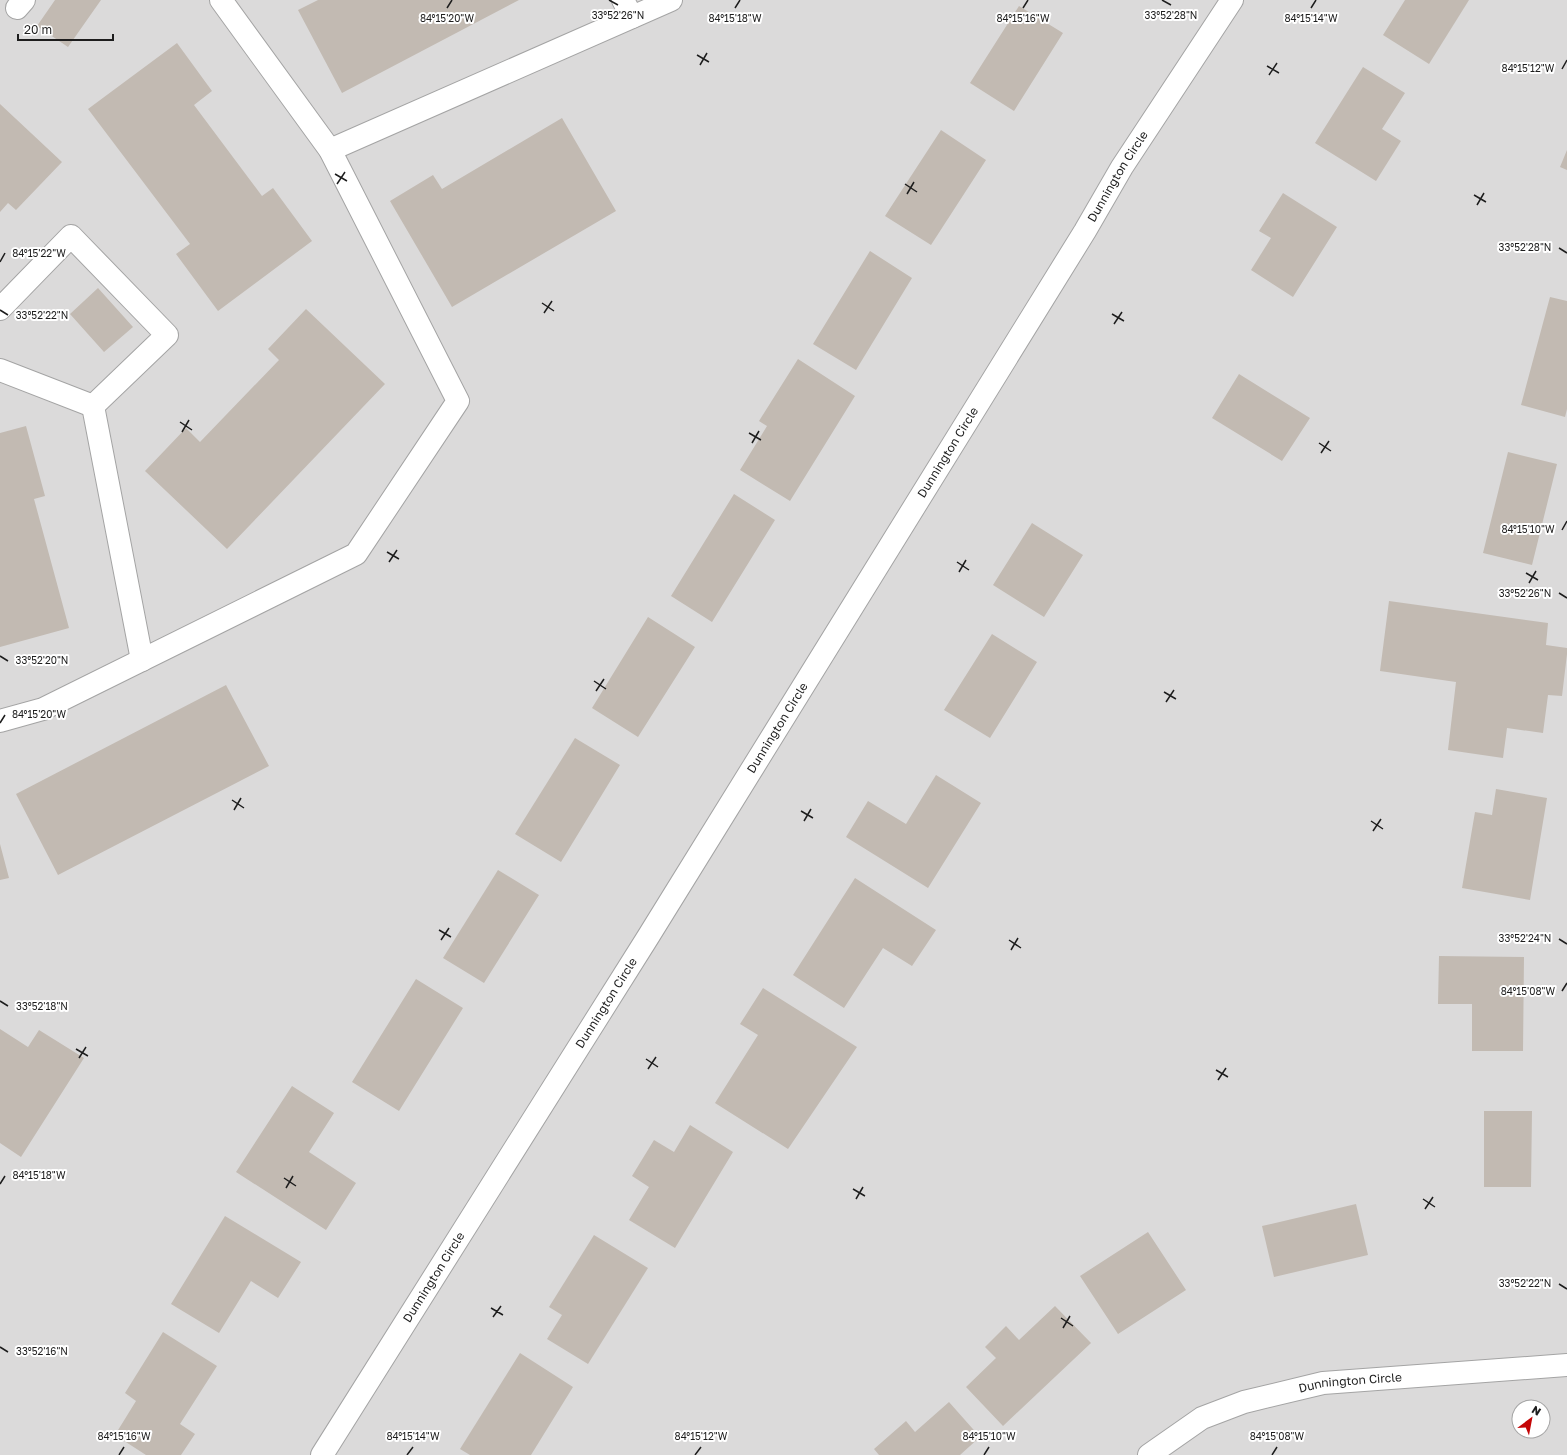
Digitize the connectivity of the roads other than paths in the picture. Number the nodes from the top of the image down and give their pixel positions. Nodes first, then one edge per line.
1 (221, 0) edge
2 (671, 0) edge
3 (1232, 0) edge
4 (627, 8) edge
5 (330, 150) junction
6 (0, 309) edge
7 (0, 370) edge
8 (93, 406) junction
9 (142, 660) junction
10 (0, 720) edge
11 (1567, 1364) edge
12 (322, 1455) edge
13 (1149, 1455) edge

1 - 5 street
2 - 4 street
3 - 12 street, Dunnington Circle
4 - 5 street
5 - 9 street
6 - 8 street
7 - 8 street
8 - 9 street
9 - 10 street
11 - 13 street, Dunnington Circle

